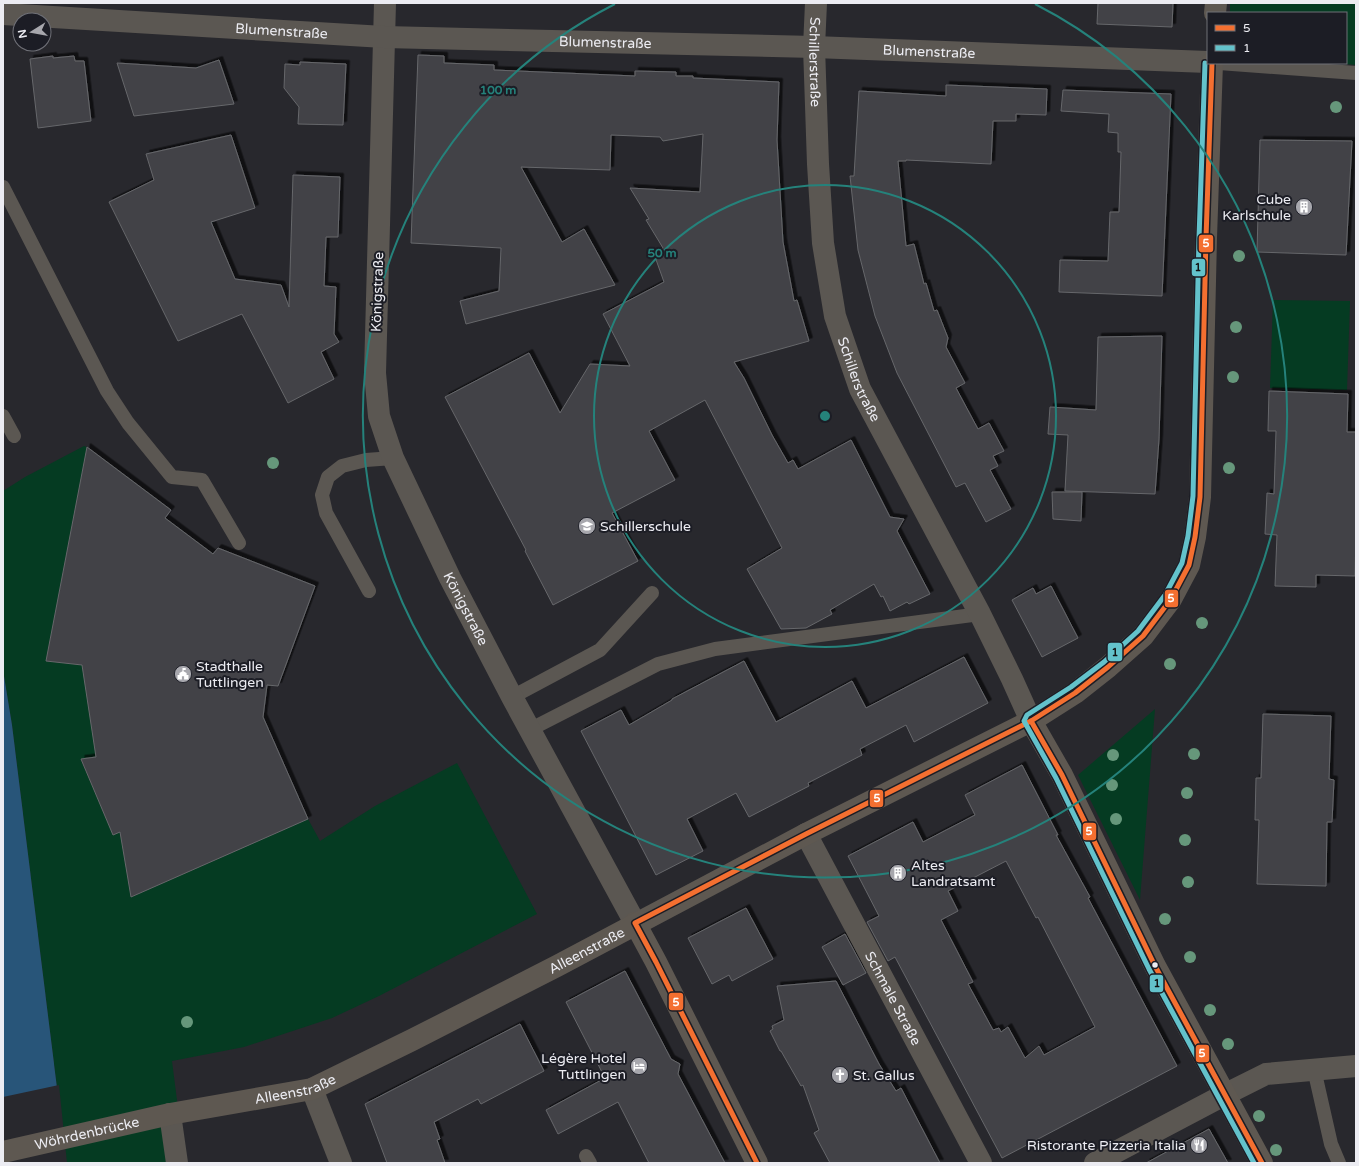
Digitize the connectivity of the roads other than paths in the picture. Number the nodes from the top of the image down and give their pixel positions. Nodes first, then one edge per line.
1 (385, 3) edge
2 (816, 3) edge
3 (3, 14) edge
4 (384, 37) junction
5 (814, 47) junction
6 (1207, 62) edge
7 (1212, 64) edge
8 (1233, 64) edge
9 (1356, 73) edge
10 (3, 188) edge
11 (3, 416) edge
12 (14, 436) dead end
13 (393, 458) junction
14 (238, 543) dead end
15 (369, 591) dead end
16 (652, 593) dead end
17 (980, 614) junction
18 (512, 697) junction
19 (1031, 721) junction
20 (529, 730) junction
21 (806, 834) junction
22 (635, 923) junction
23 (1356, 1066) edge
24 (1314, 1069) junction
25 (312, 1089) junction
26 (1224, 1095) junction
27 (170, 1114) junction
28 (3, 1152) edge
29 (177, 1163) edge
30 (341, 1163) edge
31 (757, 1163) edge
32 (981, 1163) edge
33 (1095, 1163) edge
34 (1262, 1163) edge
35 (1339, 1163) edge

1 - 4 street, Königstraße
2 - 5 street, Schillerstraße
3 - 4 street, Blumenstraße
4 - 5 street, Blumenstraße
4 - 13 street, Königstraße
5 - 6 street, Blumenstraße
5 - 17 street, Schillerstraße
7 - 19 street, Alleenstraße
8 - 9 lane
10 - 14 lane
11 - 12 lane
13 - 15 lane
13 - 18 street, Königstraße
16 - 18 lane
17 - 19 street, Schillerstraße
17 - 20 lane
18 - 20 street, Königstraße
19 - 21 street, Alleenstraße
19 - 26 street
20 - 22 street, Königstraße
21 - 22 street, Alleenstraße
21 - 32 street, Schmale Straße
22 - 25 street, Alleenstraße
22 - 31 street, Königstraße
23 - 24 street
24 - 26 street
24 - 35 lane
25 - 27 street, Alleenstraße
25 - 30 street
26 - 33 street
26 - 34 street
27 - 28 street, Wöhrdenbrücke
27 - 29 street

